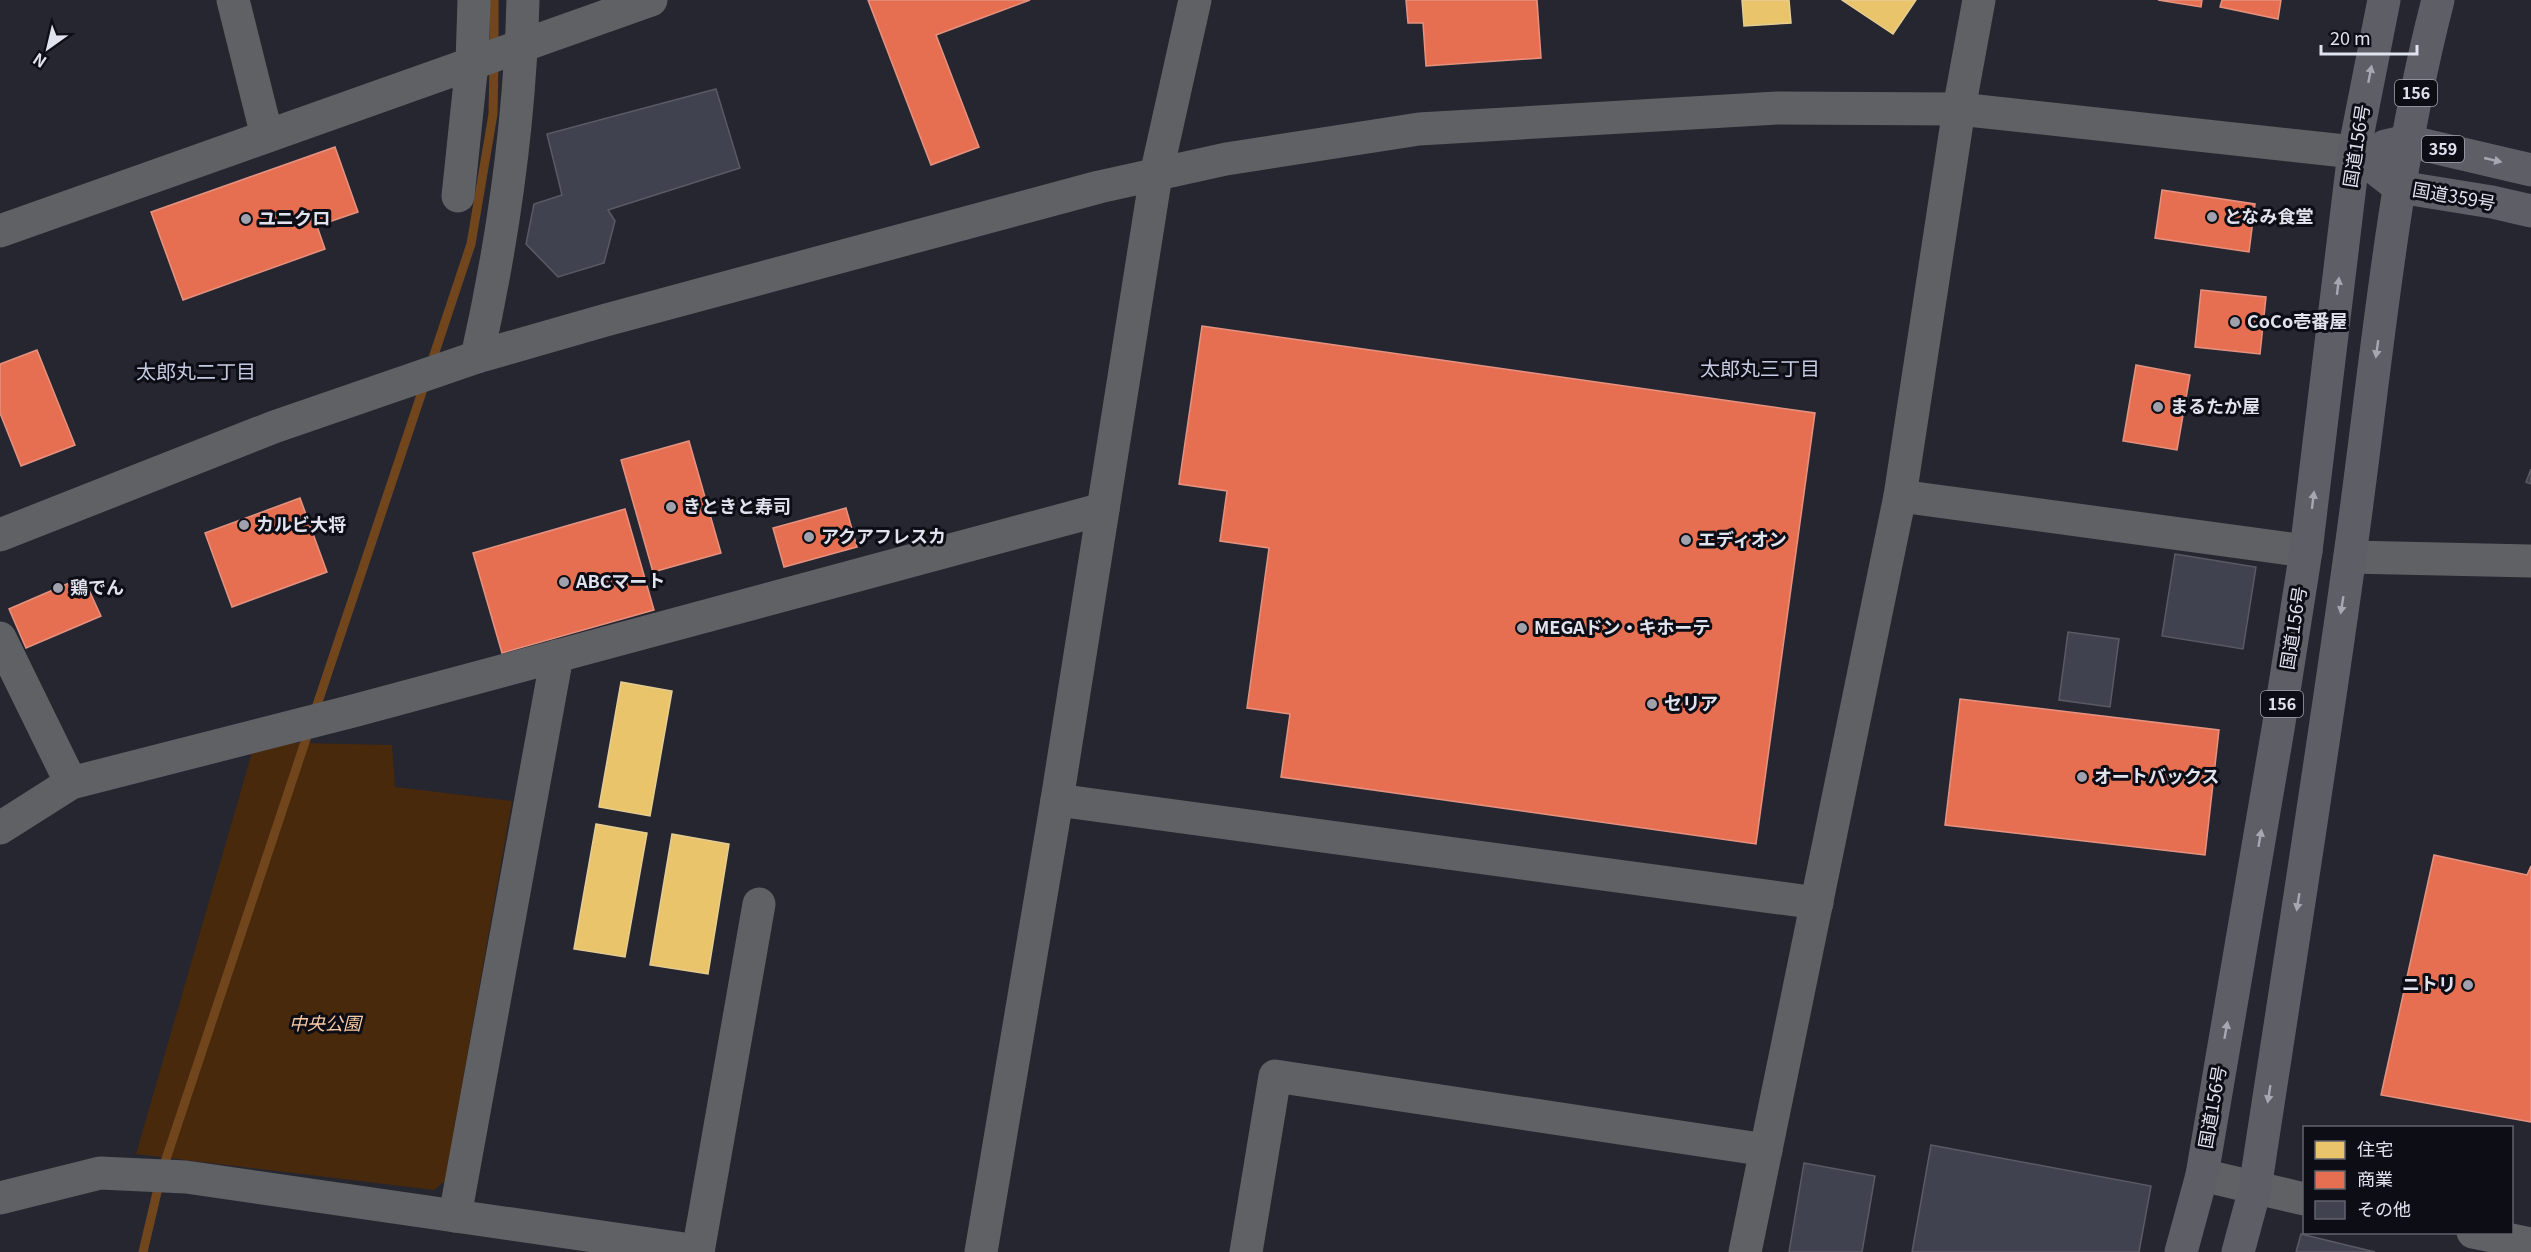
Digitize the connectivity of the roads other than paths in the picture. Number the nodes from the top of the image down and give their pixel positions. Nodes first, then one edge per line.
1 (233, 0) edge
2 (474, 0) edge
3 (523, 0) edge
4 (651, 0) edge
5 (1195, 0) edge
6 (1979, 0) edge
7 (2384, 0) edge
8 (2438, 0) edge
9 (497, 54) junction
10 (1959, 109) junction
11 (267, 136) junction
12 (2407, 141) junction
13 (2354, 152) junction
14 (2531, 170) edge
15 (1156, 175) junction
16 (2399, 187) junction
17 (458, 196) dead end
18 (2531, 211) edge
19 (0, 231) edge
20 (477, 357) junction
21 (1900, 496) junction
22 (1103, 509) junction
23 (0, 535) edge
24 (2307, 551) junction
25 (2350, 557) junction
26 (2531, 561) edge
27 (0, 639) edge
28 (557, 656) junction
29 (71, 783) junction
30 (1057, 800) junction
31 (0, 828) edge
32 (1816, 903) junction
33 (759, 904) dead end
34 (1766, 1150) junction
35 (2202, 1175) junction
36 (2255, 1189) junction
37 (0, 1198) edge
38 (2303, 1199) edge
39 (455, 1216) junction
40 (2478, 1234) edge
41 (2531, 1244) edge
42 (698, 1251) edge
43 (981, 1252) edge
44 (1246, 1252) edge
45 (1745, 1252) edge
46 (2181, 1252) edge
47 (2238, 1252) edge

1 - 11 street
2 - 9 street
3 - 9 street
4 - 9 street
5 - 15 street
6 - 10 street
13 -> 7 highway, 国道156号 / 156
8 - 12 highway, 156
9 - 11 street
9 - 17 street
9 - 20 street
10 - 13 street
10 - 15 street
10 - 21 street
11 - 19 street
12 - 13 highway, 359
12 -> 14 highway, 359
12 - 16 highway, 156
13 - 16 highway, 国道359号
24 -> 13 highway, 国道156号 / 156
15 - 20 street
15 - 22 street
16 - 18 highway, 国道359号
16 -> 25 highway, 156
20 - 23 street
21 - 24 street
21 - 32 street
22 - 28 street
22 - 30 street
35 -> 24 highway, 国道156号 / 156
25 - 26 street
25 -> 36 highway, 156
27 - 29 street
28 - 29 street
28 - 39 street
29 - 31 street
30 - 32 street
30 - 43 street
32 - 34 street
33 - 42 street
34 - 44 street
34 - 45 street
35 - 36 street
35 - 46 highway, 国道156号 / 156
36 - 38 street
36 - 47 highway, 156
37 - 39 street
39 - 42 street
40 - 41 street

